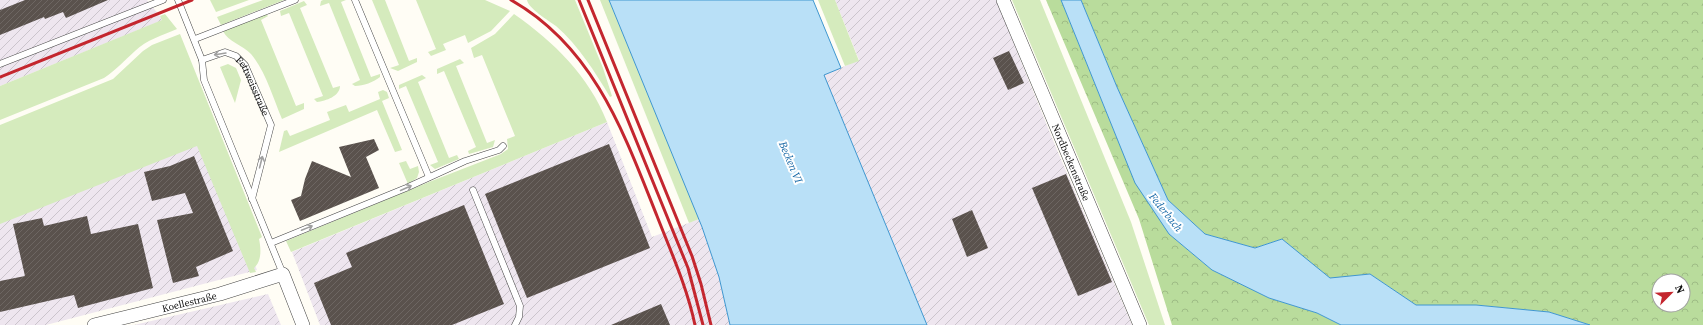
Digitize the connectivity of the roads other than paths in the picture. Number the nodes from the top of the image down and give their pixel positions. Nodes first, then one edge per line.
1 (163, 0) edge
2 (295, 0) edge
3 (354, 0) edge
4 (1003, 0) edge
5 (179, 2) edge
6 (195, 39) junction
7 (202, 60) junction
8 (0, 64) edge
9 (503, 146) dead end
10 (428, 177) junction
11 (473, 190) dead end
12 (252, 198) junction
13 (271, 243) junction
14 (283, 274) junction
15 (94, 325) edge
16 (303, 325) edge
17 (515, 325) edge
18 (1140, 325) edge

1 - 8 lane
2 - 6 lane
3 - 10 lane
4 - 18 street, Nordbeckenstraße
5 - 6 lane
6 - 7 lane
7 - 12 lane
12 -> 7 lane, Fettweisstraße
9 - 10 lane
13 -> 10 lane
11 - 17 lane
12 - 13 lane
13 - 14 lane
14 - 15 street, Koellestraße
14 - 16 street

